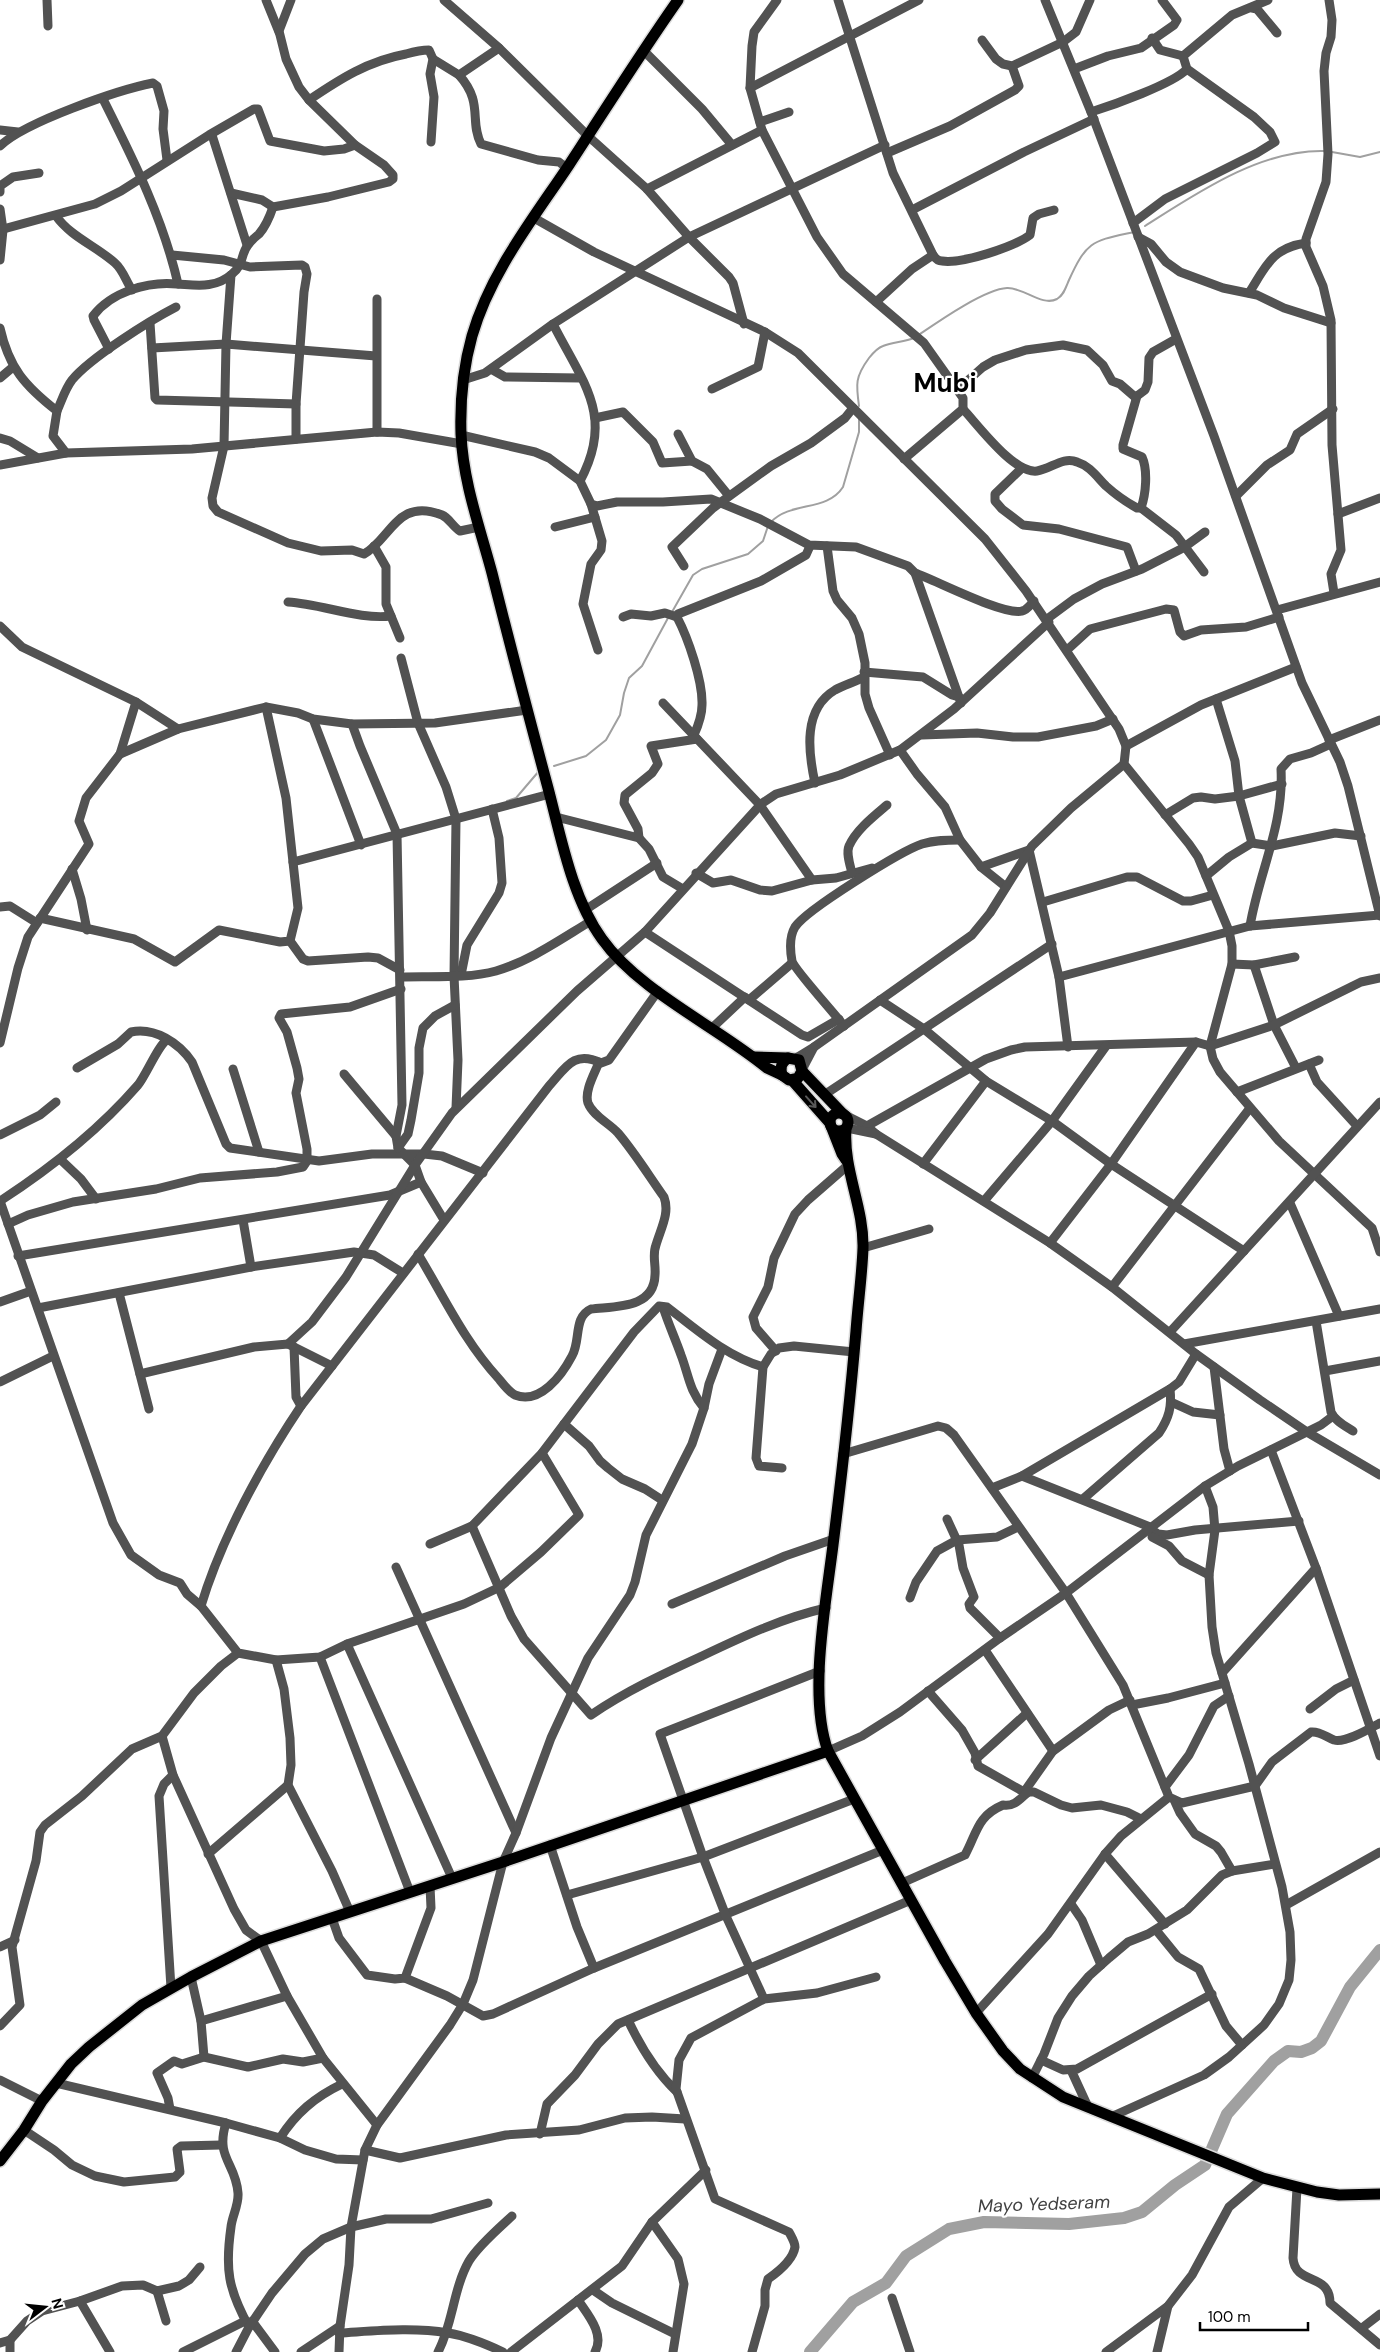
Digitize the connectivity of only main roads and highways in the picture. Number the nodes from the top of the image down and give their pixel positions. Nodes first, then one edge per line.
1 (678, 0) edge
2 (754, 1057) junction
3 (792, 1058) junction
4 (803, 1069) junction
5 (787, 1077) junction
6 (844, 1115) junction
7 (831, 1124) junction
8 (846, 1128) junction
9 (847, 1163) junction
10 (828, 1751) junction
11 (0, 2162) edge
12 (1380, 2194) edge

1 - 2 main road
2 - 3 main road
2 - 5 main road
3 - 4 main road
3 - 5 main road
4 - 5 main road
4 - 6 main road
5 -> 7 main road
6 - 7 main road
6 - 8 main road
7 - 8 main road
7 - 9 main road
8 - 9 main road
9 - 10 main road
10 - 11 main road
10 - 12 main road

